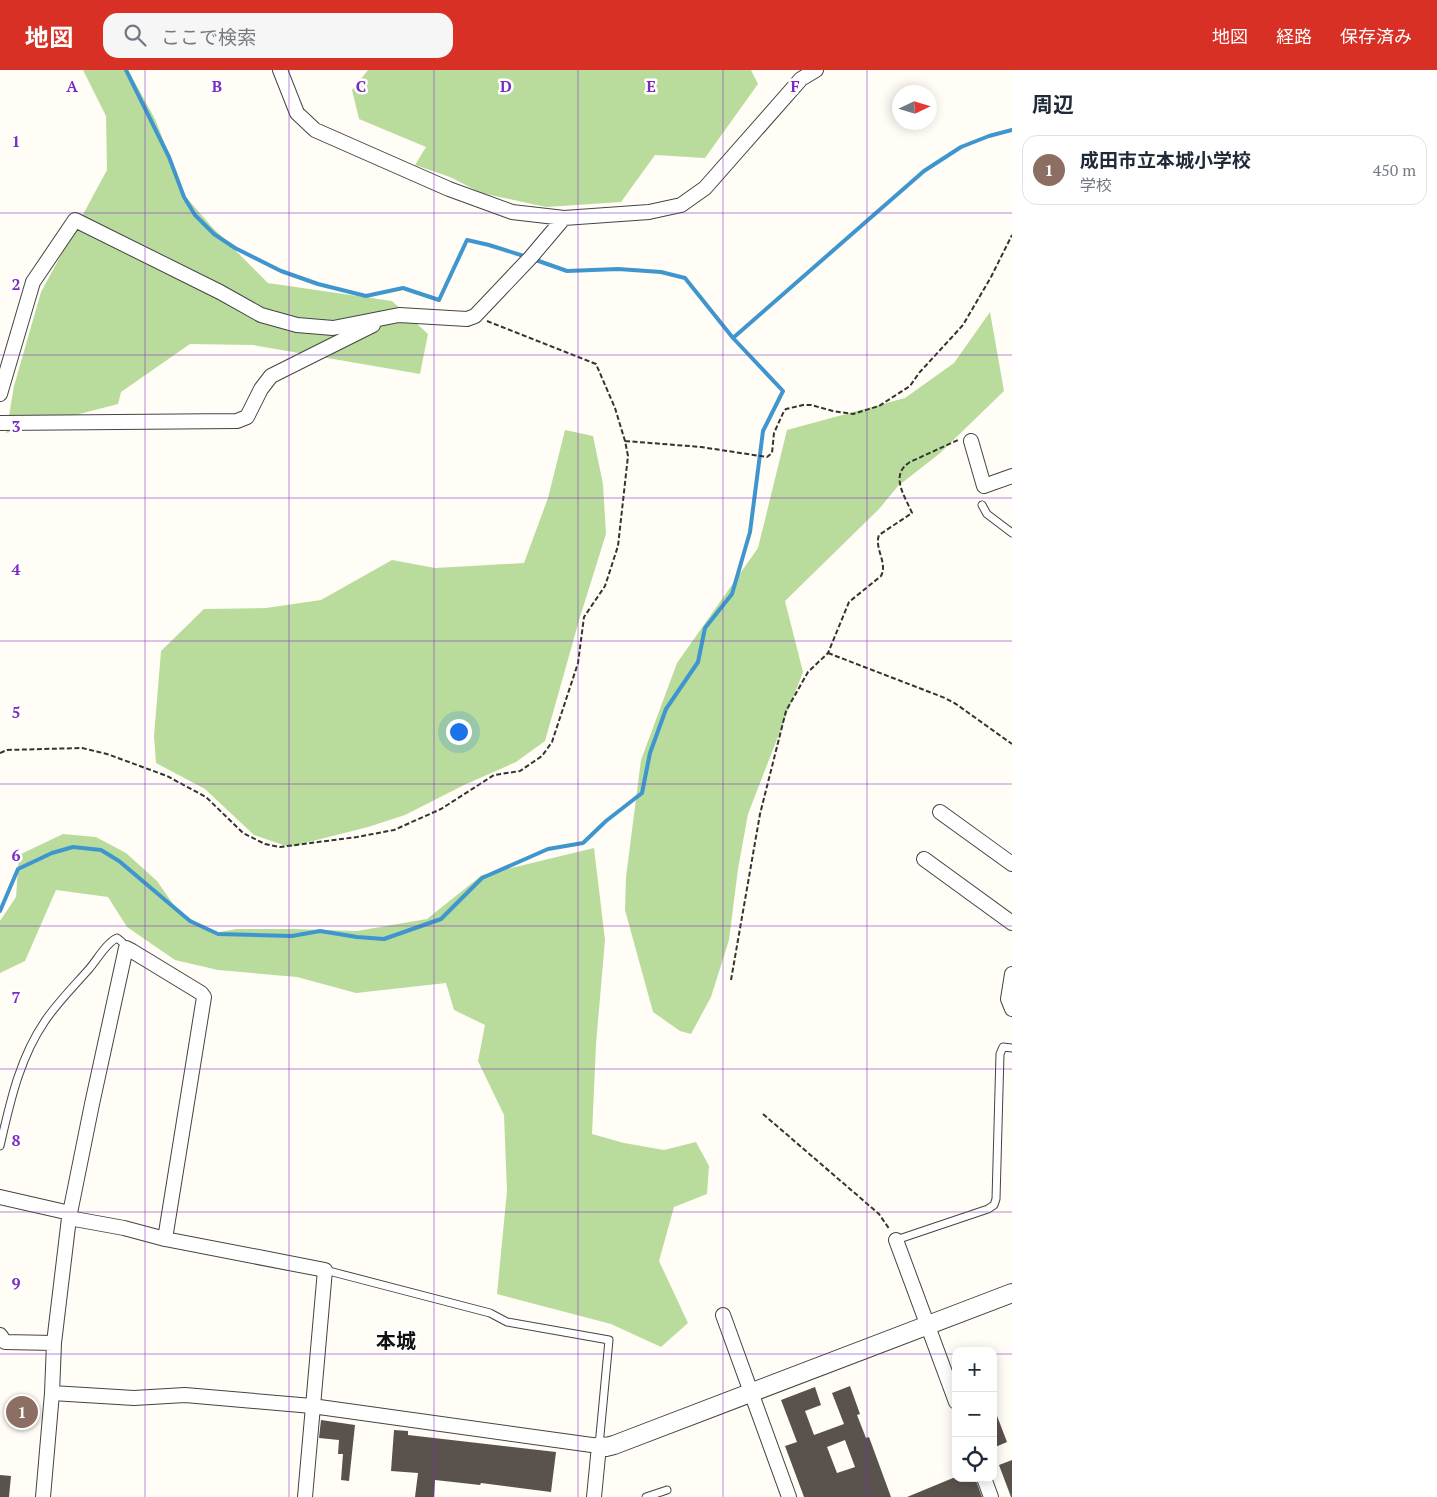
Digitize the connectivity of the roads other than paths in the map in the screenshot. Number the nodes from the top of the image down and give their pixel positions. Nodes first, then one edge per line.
1 (280, 70) edge
2 (816, 70) edge
3 (564, 218) junction
4 (390, 317) junction
5 (0, 394) edge
6 (0, 423) edge
7 (971, 441) road end
8 (1012, 476) edge
9 (982, 505) dead end
10 (1012, 532) edge
11 (940, 812) dead end
12 (924, 859) dead end
13 (1012, 864) edge
14 (1012, 923) edge
15 (126, 948) junction
16 (1012, 974) edge
17 (1012, 1009) edge
18 (1012, 1048) edge
19 (0, 1146) edge
20 (0, 1197) edge
21 (69, 1215) junction
22 (165, 1239) junction
23 (896, 1240) joint
24 (325, 1270) junction
25 (1012, 1293) edge
26 (723, 1315) dead end
27 (928, 1325) junction
28 (0, 1335) edge
29 (54, 1343) junction
30 (952, 1392) edge
31 (52, 1393) junction
32 (750, 1393) junction
33 (312, 1406) junction
34 (599, 1446) junction
35 (985, 1482) edge
36 (667, 1490) dead end
37 (43, 1497) edge
38 (305, 1497) edge
39 (594, 1497) edge
40 (646, 1497) edge
41 (789, 1497) edge
42 (991, 1497) edge

1 - 3 street
2 - 3 street
3 - 4 street
4 - 5 street
4 - 6 street
7 - 8 street
9 - 10 lane
11 - 13 street
12 - 14 street
15 - 19 lane
15 - 21 street
15 - 22 street
16 - 17 street
18 - 23 lane
20 - 21 street
21 - 22 street
21 - 29 street
22 - 24 street
23 - 27 street
24 - 33 street
24 - 34 lane
25 - 27 street
26 - 32 street
27 - 30 street
27 - 32 street
28 - 29 street
29 - 31 street
31 - 33 street
31 - 37 street
32 - 34 street
32 - 41 street
33 - 34 street
33 - 38 street
34 - 39 street
35 - 42 street
36 - 40 lane

